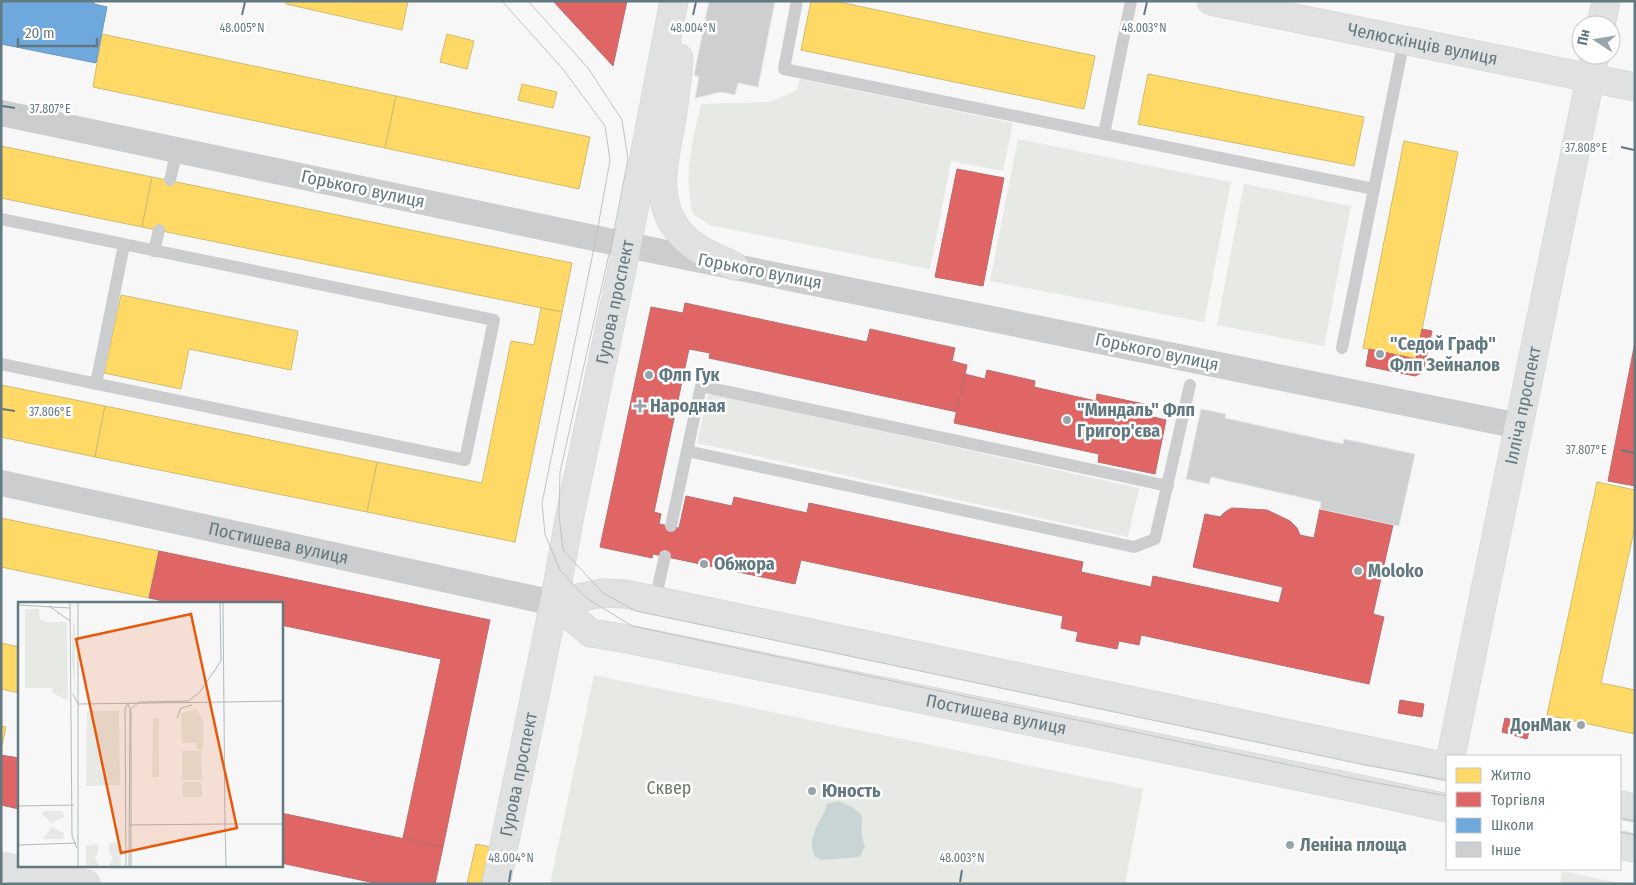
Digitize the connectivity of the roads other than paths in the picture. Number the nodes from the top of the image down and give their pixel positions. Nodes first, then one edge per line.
1 (674, 1) edge
2 (681, 1) edge
3 (797, 1) edge
4 (1131, 1) edge
5 (1211, 1) edge
6 (1606, 1) edge
7 (1604, 15) edge
8 (1404, 40) junction
9 (1593, 67) edge
10 (1635, 87) edge
11 (1, 113) edge
12 (1104, 134) junction
13 (177, 150) junction
14 (170, 180) dead end
15 (1374, 189) junction
16 (1, 219) edge
17 (159, 230) dead end
18 (124, 245) junction
19 (627, 245) junction
20 (154, 251) junction
21 (734, 266) junction
22 (1342, 348) dead end
23 (1, 364) edge
24 (96, 384) junction
25 (1190, 384) dead end
26 (1519, 426) junction
27 (687, 451) junction
28 (1, 483) edge
29 (1168, 486) junction
30 (671, 526) dead end
31 (665, 556) dead end
32 (655, 600) junction
33 (554, 603) junction
34 (1451, 755) edge
35 (1446, 767) edge
36 (1446, 785) edge
37 (1621, 805) edge
38 (1444, 808) edge
39 (1635, 808) edge
40 (1621, 845) edge
41 (1635, 848) edge
42 (1, 866) edge
43 (86, 884) edge
44 (496, 884) edge

1 - 19 street, Гурова проспект
2 - 21 street
3 - 12 lane
4 - 12 lane
5 - 8 street, Челюскінців вулиця
6 - 7 street
8 - 9 street, Челюскінців вулиця
8 - 15 lane
9 - 10 street, Челюскінців вулиця
9 - 26 street, Ілліча проспект
11 - 13 street, Горького вулиця
12 - 15 lane
13 - 14 lane
13 - 19 street, Горького вулиця
15 - 22 lane
16 - 18 lane
17 - 20 lane
18 - 20 lane
18 - 24 lane
19 - 21 street, Горького вулиця
19 - 33 street, Гурова проспект
20 - 24 lane
21 - 26 street, Горького вулиця
23 - 24 lane
25 - 29 lane
26 - 34 street, Ілліча проспект
27 - 29 lane
27 - 29 lane
27 - 30 lane
28 - 33 street, Постишева вулиця
31 - 32 lane
32 - 33 street, Постишева вулиця
32 - 35 street, Постишева вулиця
33 - 38 street, Постишева вулиця
33 - 44 street, Гурова проспект
36 - 38 street
37 - 39 street
40 - 41 street
42 - 43 street

